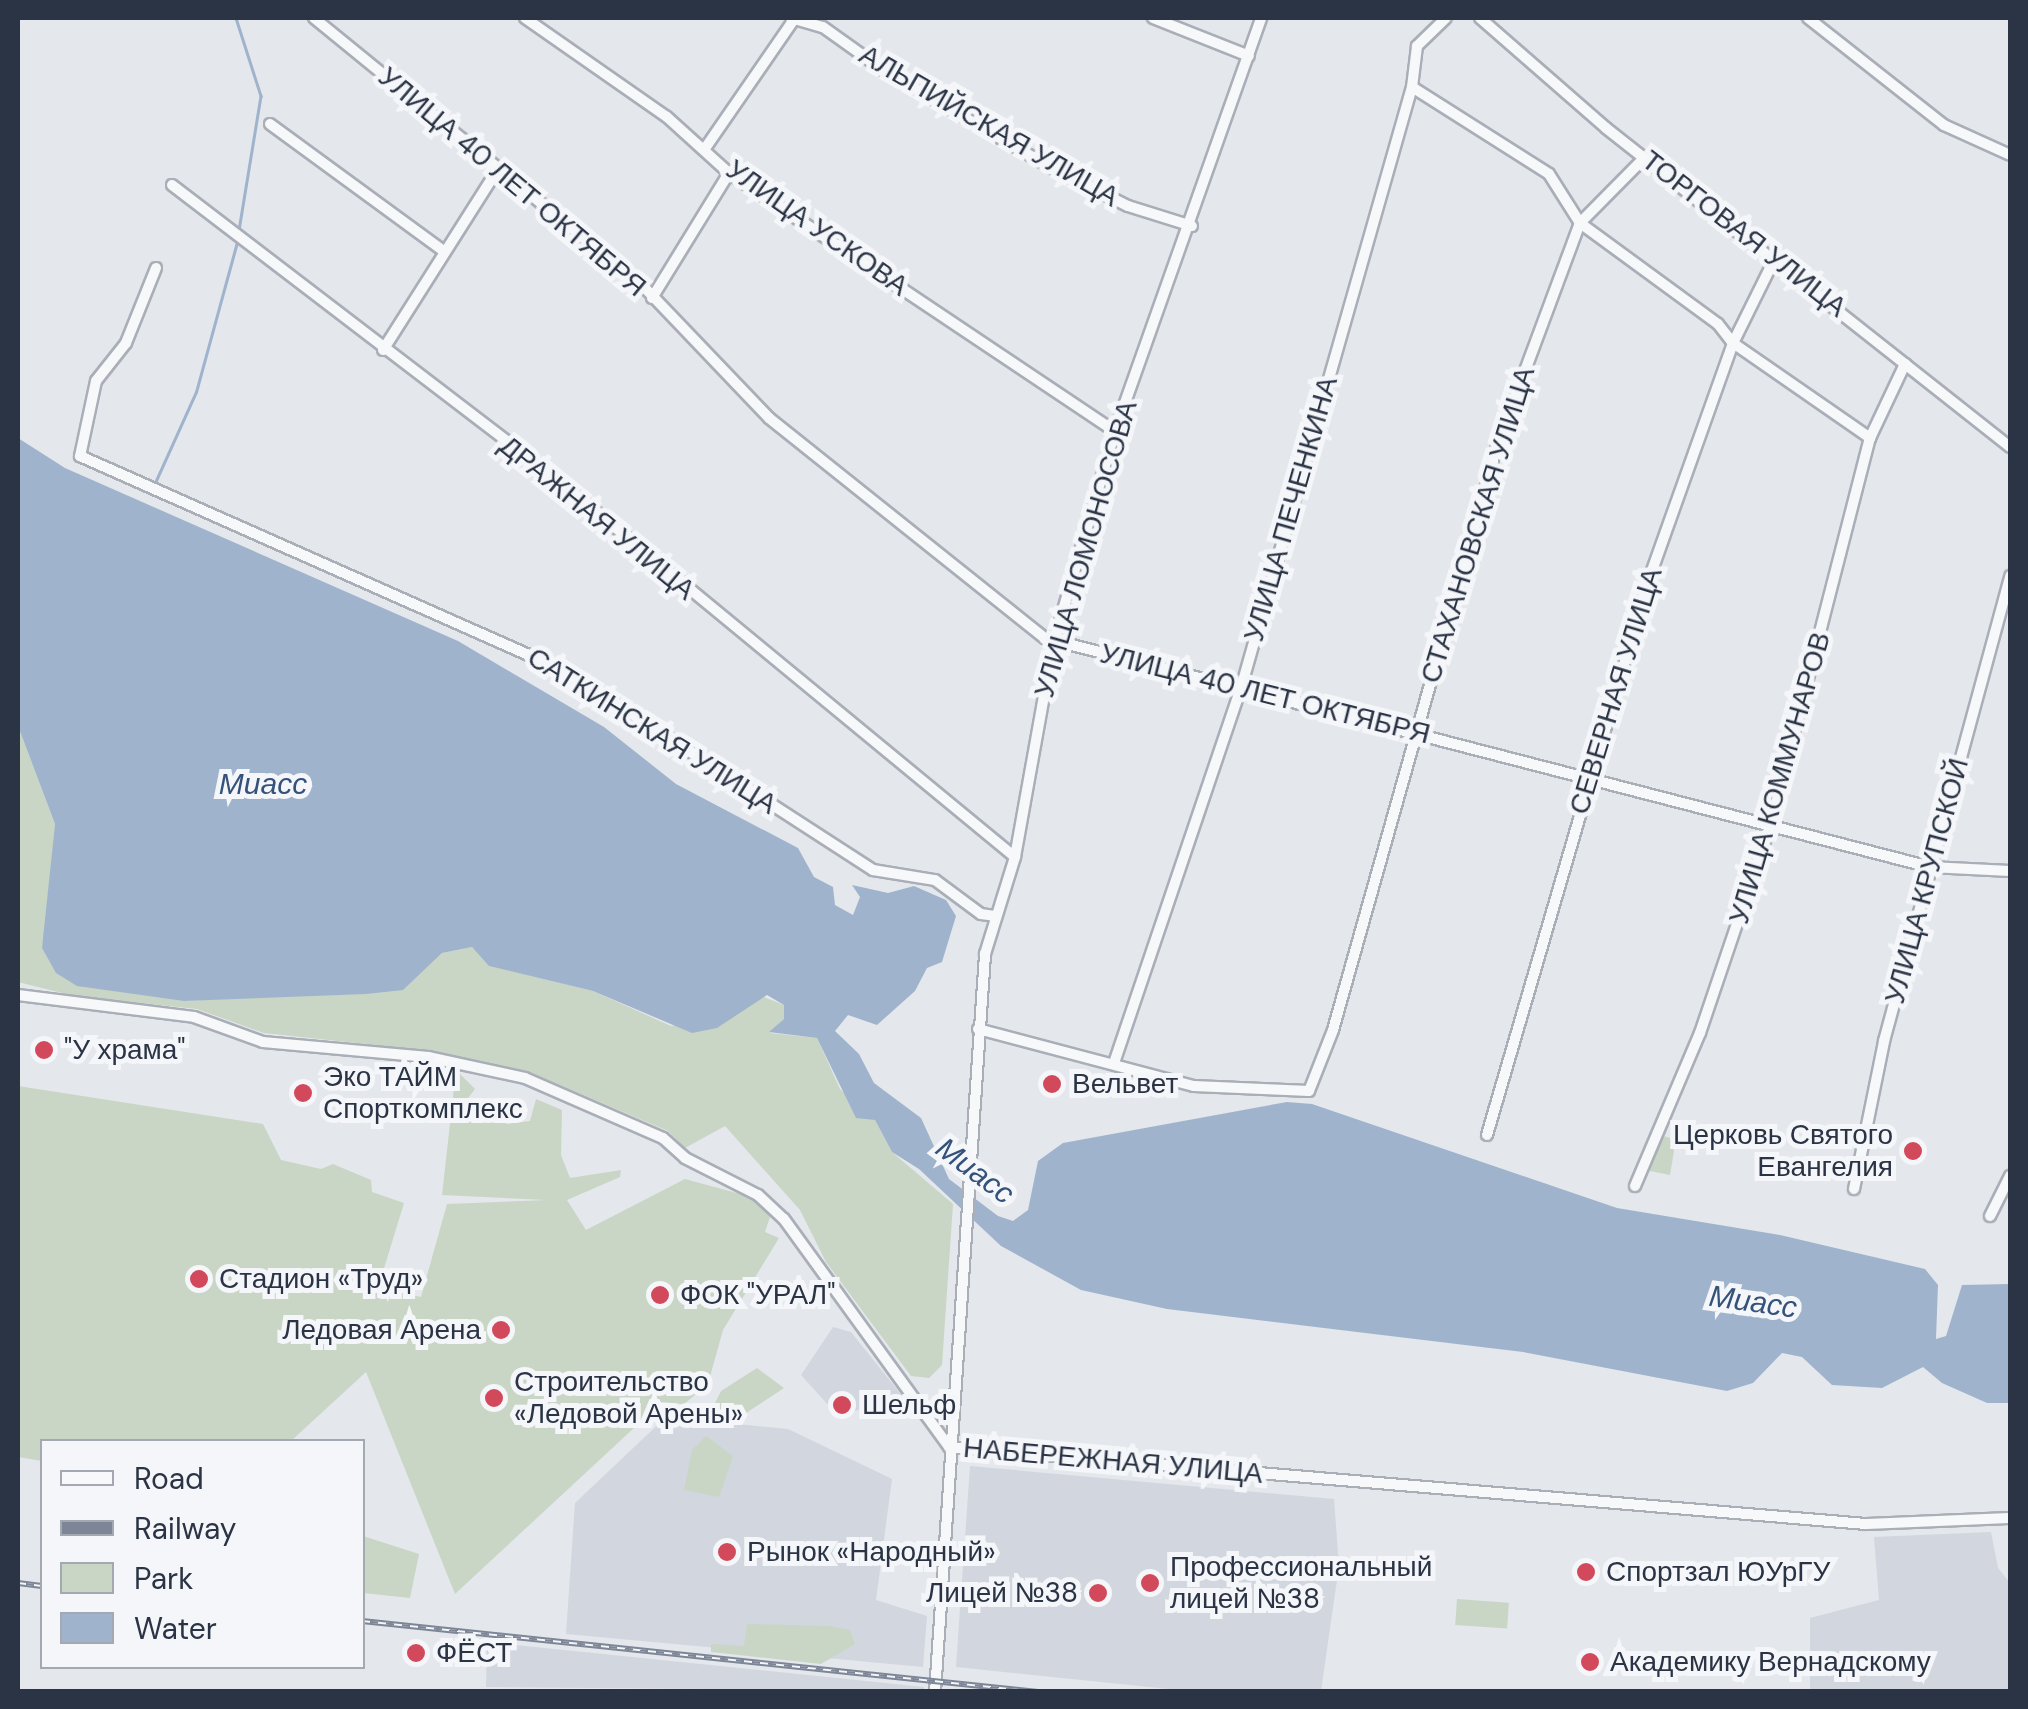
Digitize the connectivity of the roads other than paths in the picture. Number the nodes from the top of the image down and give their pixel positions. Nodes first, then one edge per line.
1 (314, 18) edge
2 (525, 18) edge
3 (793, 18) edge
4 (1153, 18) edge
5 (1261, 18) edge
6 (1446, 18) edge
7 (1480, 18) edge
8 (1808, 18) edge
9 (1249, 56) junction
10 (1412, 87) junction
11 (270, 124) dead end
12 (706, 147) junction
13 (2010, 155) edge
14 (1644, 158) junction
15 (496, 172) junction
16 (728, 173) junction
17 (172, 186) dead end
18 (1580, 223) junction
19 (1192, 226) junction
20 (442, 250) junction
21 (1775, 258) junction
22 (156, 268) dead end
23 (652, 298) junction
24 (1733, 343) junction
25 (384, 350) junction
26 (1905, 364) junction
27 (1114, 431) junction
28 (1870, 438) junction
29 (2010, 447) edge
30 (2010, 576) edge
31 (1054, 641) junction
32 (1241, 688) junction
33 (1416, 731) junction
34 (1590, 776) junction
35 (1771, 823) junction
36 (1015, 858) junction
37 (1930, 868) junction
38 (2010, 872) edge
39 (996, 916) junction
40 (18, 996) edge
41 (978, 1029) junction
42 (1114, 1063) junction
43 (1487, 1135) dead end
44 (2010, 1176) edge
45 (1635, 1186) dead end
46 (1854, 1189) dead end
47 (1990, 1216) dead end
48 (950, 1447) junction
49 (2010, 1518) edge
50 (935, 1692) edge

1 - 15 street, УЛИЦА 40 ЛЕТ ОКТЯБРЯ
2 - 12 street, УЛИЦА УСКОВА
3 - 12 street
3 - 19 street, АЛЬПИЙСКАЯ УЛИЦА
4 - 9 street
5 - 9 street, УЛИЦА ЛОМОНОСОВА
6 - 10 street, УЛИЦА ПЕЧЕНКИНА
7 - 14 street, ТОРГОВАЯ УЛИЦА
8 - 13 street
9 - 19 street, УЛИЦА ЛОМОНОСОВА
10 - 18 street
10 - 32 street, УЛИЦА ПЕЧЕНКИНА
11 - 20 street
12 - 16 street, УЛИЦА УСКОВА
14 - 18 street, СТАХАНОВСКАЯ УЛИЦА
14 - 21 street, ТОРГОВАЯ УЛИЦА
15 - 20 street
15 - 23 street, УЛИЦА 40 ЛЕТ ОКТЯБРЯ
16 - 23 street
16 - 27 street, УЛИЦА УСКОВА
17 - 25 street, ДРАЖНАЯ УЛИЦА
18 - 24 street
18 - 33 street, СТАХАНОВСКАЯ УЛИЦА
19 - 27 street, УЛИЦА ЛОМОНОСОВА
20 - 25 street
21 - 24 street, СЕВЕРНАЯ УЛИЦА
21 - 26 street, ТОРГОВАЯ УЛИЦА
22 - 39 street, САТКИНСКАЯ УЛИЦА
23 - 31 street, УЛИЦА 40 ЛЕТ ОКТЯБРЯ
24 - 28 street
24 - 34 street, СЕВЕРНАЯ УЛИЦА
25 - 36 street, ДРАЖНАЯ УЛИЦА
26 - 28 street, УЛИЦА КОММУНАРОВ
26 - 29 street, ТОРГОВАЯ УЛИЦА
27 - 31 street, УЛИЦА ЛОМОНОСОВА
28 - 35 street, УЛИЦА КОММУНАРОВ
30 - 37 street, УЛИЦА КРУПСКОЙ
31 - 32 street, УЛИЦА 40 ЛЕТ ОКТЯБРЯ
31 - 36 street, УЛИЦА ЛОМОНОСОВА
32 - 33 street, УЛИЦА 40 ЛЕТ ОКТЯБРЯ
32 - 42 street, УЛИЦА ПЕЧЕНКИНА
33 - 34 street, УЛИЦА 40 ЛЕТ ОКТЯБРЯ
33 - 42 street, СТАХАНОВСКАЯ УЛИЦА
34 - 35 street, УЛИЦА 40 ЛЕТ ОКТЯБРЯ
34 - 43 street, СЕВЕРНАЯ УЛИЦА
35 - 37 street, УЛИЦА 40 ЛЕТ ОКТЯБРЯ
35 - 45 street, УЛИЦА КОММУНАРОВ
36 - 39 street, УЛИЦА ЛОМОНОСОВА
37 - 38 street, УЛИЦА 40 ЛЕТ ОКТЯБРЯ
37 - 46 street, УЛИЦА КРУПСКОЙ
39 - 41 street, УЛИЦА ЛОМОНОСОВА
40 - 48 street, НАБЕРЕЖНАЯ УЛИЦА
41 - 42 street
41 - 48 street, УЛИЦА ЛОМОНОСОВА
44 - 47 street
48 - 49 street, НАБЕРЕЖНАЯ УЛИЦА
48 - 50 street, УЛИЦА ЛОМОНОСОВА

